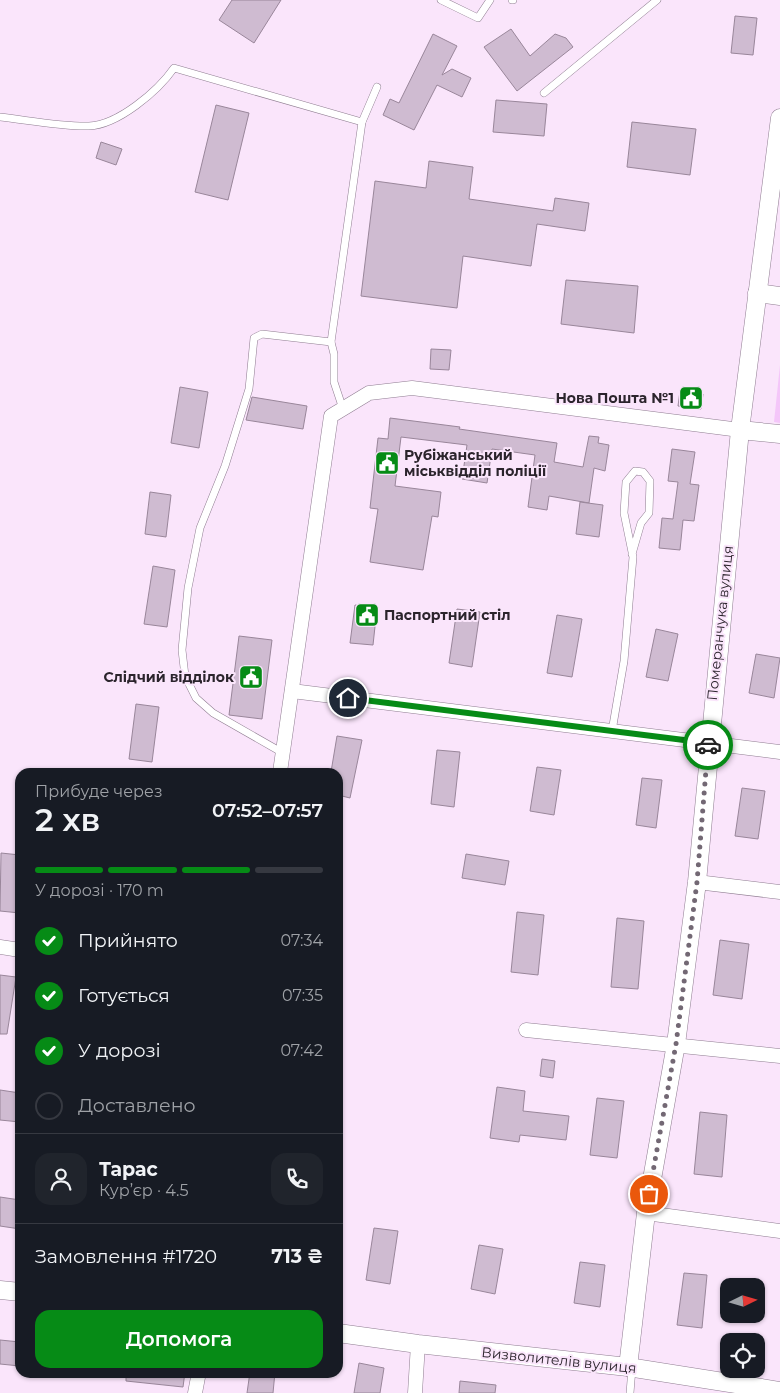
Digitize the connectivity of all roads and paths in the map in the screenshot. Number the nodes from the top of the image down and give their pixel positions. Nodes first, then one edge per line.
1 (441, 0) edge
2 (490, 0) edge
3 (657, 0) edge
4 (377, 86) dead end
5 (544, 93) dead end
6 (0, 117) edge
7 (780, 118) edge
8 (362, 122) junction
9 (757, 293) junction
10 (780, 296) edge
11 (330, 342) junction
12 (343, 409) junction
13 (740, 430) junction
14 (780, 434) edge
15 (632, 554) junction
16 (292, 691) junction
17 (612, 731) junction
18 (708, 743) junction
19 (780, 752) edge
20 (283, 753) junction
21 (281, 768) edge
22 (697, 882) junction
23 (780, 892) edge
24 (0, 948) edge
25 (15, 950) edge
26 (526, 1030) dead end
27 (676, 1044) junction
28 (780, 1056) edge
29 (646, 1213) junction
30 (780, 1231) edge
31 (0, 1290) edge
32 (15, 1292) edge
33 (343, 1334) edge
34 (418, 1344) junction
35 (630, 1367) junction
36 (198, 1378) edge
37 (746, 1390) edge
38 (780, 1391) edge
39 (196, 1393) edge
40 (415, 1393) edge
41 (630, 1393) edge

1 - 2 lane
3 - 5 lane
4 - 8 lane
6 - 8 lane
7 - 9 street, Померанчука вулиця
8 - 11 lane
9 - 10 street
9 - 13 street, Померанчука вулиця
11 - 12 lane
11 - 20 lane
12 - 13 street
12 - 16 street
13 - 14 street
13 - 18 street, Померанчука вулиця
15 - 15 lane
15 - 17 lane
16 - 17 street
16 - 20 street
17 - 18 street
18 - 19 street
18 - 22 street, Померанчука вулиця
20 - 21 street
22 - 23 street
22 - 27 street, Померанчука вулиця
24 - 25 street
26 - 27 street
27 - 28 street
27 - 29 street, Померанчука вулиця
29 - 30 street
29 - 35 street, Померанчука вулиця
31 - 32 street
33 - 34 street, Визволителів вулиця
34 - 35 street, Визволителів вулиця
34 - 40 street
35 - 37 street, Визволителів вулиця
35 - 41 lane
36 - 39 street
37 - 38 street, Визволителів вулиця

